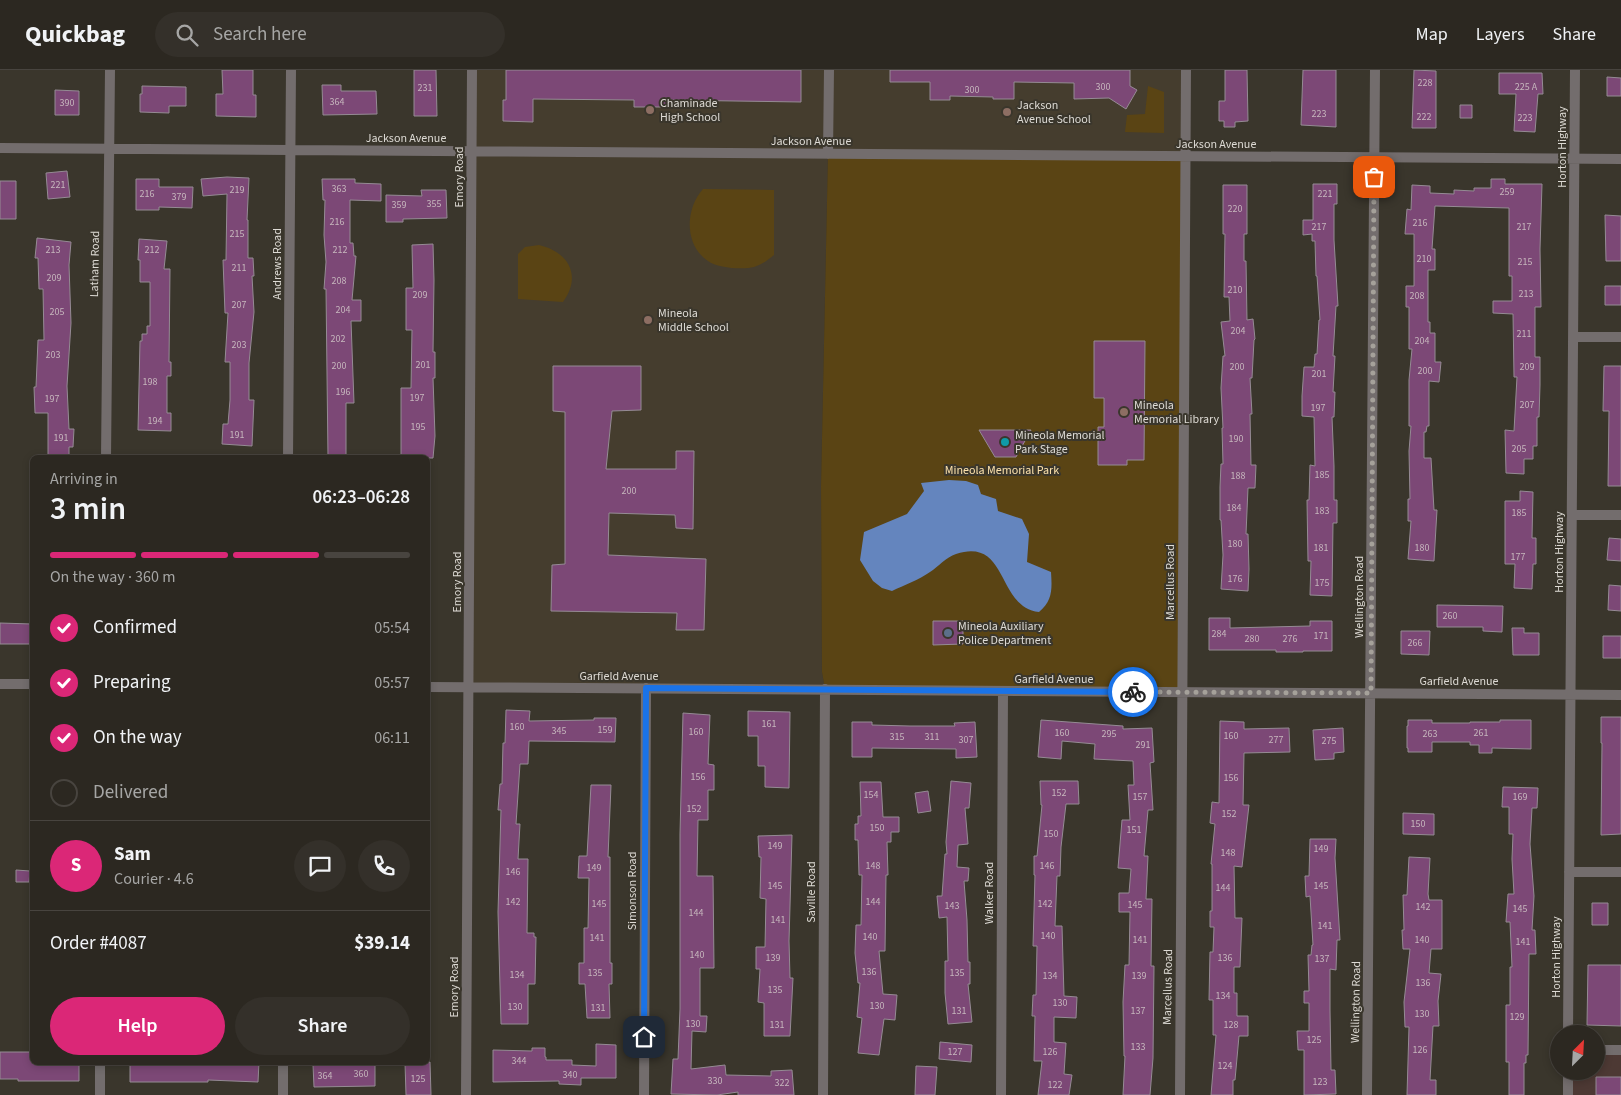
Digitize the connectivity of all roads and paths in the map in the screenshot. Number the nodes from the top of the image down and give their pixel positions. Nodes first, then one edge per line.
1 (110, 70) edge
2 (291, 70) edge
3 (472, 70) edge
4 (829, 70) edge
5 (1186, 70) edge
6 (1375, 70) edge
7 (1575, 70) edge
8 (0, 148) edge
9 (109, 149) junction
10 (290, 150) junction
11 (472, 151) junction
12 (828, 154) junction
13 (1186, 156) junction
14 (1375, 157) junction
15 (1574, 159) junction
16 (1621, 159) edge
17 (1573, 337) junction
18 (1621, 337) edge
19 (106, 455) edge
20 (288, 455) edge
21 (1572, 515) junction
22 (1621, 515) edge
23 (0, 684) edge
24 (30, 684) edge
25 (430, 687) edge
26 (469, 687) junction
27 (646, 688) junction
28 (825, 689) junction
29 (1003, 690) junction
30 (1182, 692) junction
31 (1371, 693) junction
32 (1570, 694) junction
33 (1621, 695) edge
34 (1569, 872) junction
35 (1621, 872) edge
36 (1568, 1025) edge
37 (1605, 1050) edge
38 (1621, 1050) edge
39 (100, 1065) edge
40 (283, 1065) edge
41 (1568, 1080) edge
42 (100, 1095) edge
43 (283, 1095) edge
44 (466, 1095) edge
45 (644, 1095) edge
46 (822, 1095) edge
47 (1001, 1095) edge
48 (1180, 1095) edge
49 (1367, 1095) edge
50 (1568, 1095) edge

1 - 9 street, Latham Road
2 - 10 street, Andrews Road
3 - 11 street, Emory Road
4 - 12 street
5 - 13 street, Marcellus Road
6 - 14 street, Wellington Road
7 - 15 street, Horton Highway
8 - 9 street, Jackson Avenue
9 - 10 street, Jackson Avenue
9 - 19 street, Latham Road
10 - 11 street, Jackson Avenue
10 - 20 street, Andrews Road
11 - 12 street, Jackson Avenue
11 - 26 street, Emory Road
12 - 13 street, Jackson Avenue
13 - 14 street, Jackson Avenue
13 - 30 street, Marcellus Road
14 - 15 street, Jackson Avenue
14 - 31 street, Wellington Road
15 - 16 street, Jackson Avenue
15 - 17 street, Horton Highway
17 - 18 street
17 - 21 street, Horton Highway
21 - 22 street
21 - 32 street, Horton Highway
23 - 24 street
25 - 26 street, Garfield Avenue
26 - 27 street, Garfield Avenue
26 - 44 street, Emory Road
27 - 28 street, Garfield Avenue
27 - 45 street, Simonson Road
28 - 29 street, Garfield Avenue
28 - 46 street, Saville Road
29 - 30 street, Garfield Avenue
29 - 47 street, Walker Road
30 - 31 street, Garfield Avenue
30 - 48 street, Marcellus Road
31 - 32 street, Garfield Avenue
31 - 49 street, Wellington Road
32 - 33 street, Garfield Avenue
32 - 34 street, Horton Highway
34 - 35 street
34 - 36 street, Horton Highway
37 - 38 street
39 - 42 street
40 - 43 street
41 - 50 street

